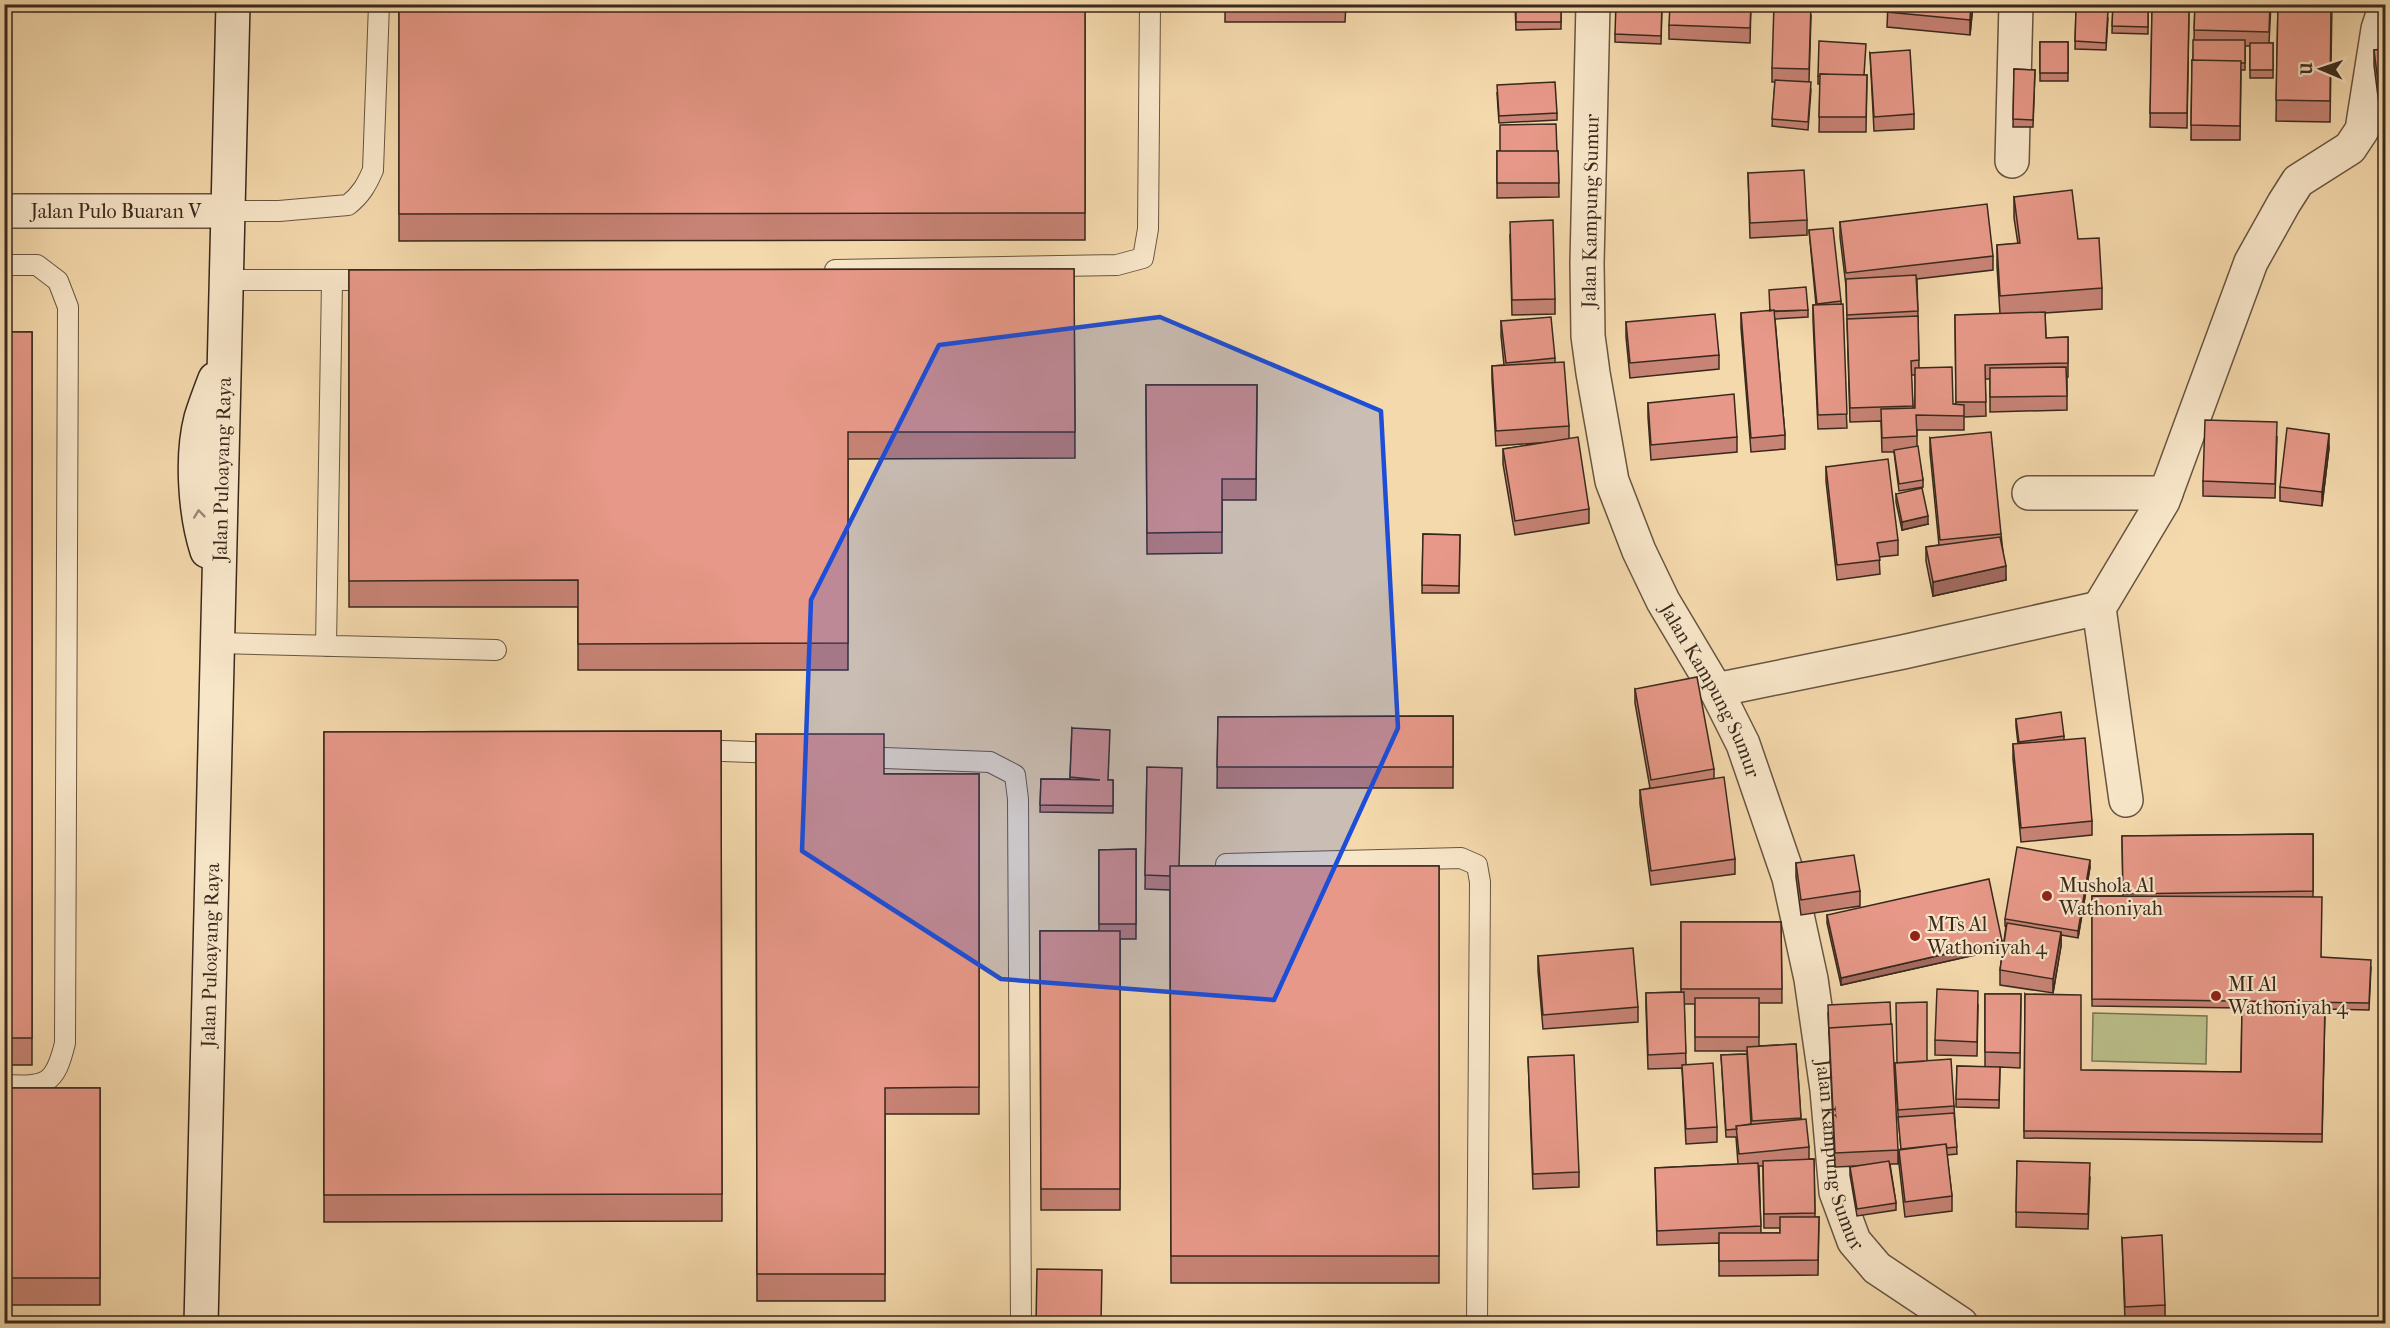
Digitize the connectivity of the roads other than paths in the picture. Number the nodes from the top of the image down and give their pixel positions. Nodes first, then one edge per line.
1 (233, 4) edge
2 (378, 4) edge
3 (1150, 4) edge
4 (1593, 4) edge
5 (2016, 4) edge
6 (2385, 5) edge
7 (2012, 161) dead end
8 (4, 211) edge
9 (228, 211) junction
10 (4, 265) edge
11 (820, 271) edge
12 (391, 279) edge
13 (227, 280) junction
14 (332, 281) junction
15 (2030, 492) dead end
16 (2166, 493) junction
17 (2099, 608) junction
18 (218, 643) junction
19 (326, 646) junction
20 (496, 650) dead end
21 (1716, 690) junction
22 (682, 749) edge
23 (801, 754) edge
24 (836, 756) edge
25 (2126, 801) dead end
26 (1226, 864) edge
27 (4, 1085) edge
28 (202, 1322) edge
29 (1021, 1323) edge
30 (1477, 1323) edge
31 (1961, 1323) edge

1 - 9 street, Jalan Puloayang Raya
2 - 9 lane
3 - 11 lane
4 - 21 street, Jalan Kampung Sumur
5 - 7 street
6 - 16 street
8 - 9 street, Jalan Pulo Buaran V
9 - 13 street, Jalan Puloayang Raya
10 - 27 lane
12 - 14 lane
13 - 14 lane
13 - 18 street, Jalan Puloayang Raya
14 - 19 lane
15 - 16 street
16 - 17 street
17 - 21 street
17 - 25 street
18 - 19 lane
18 - 28 street, Jalan Puloayang Raya
19 - 20 lane
21 - 31 street, Jalan Kampung Sumur
22 - 23 lane
24 - 29 lane
26 - 30 lane

